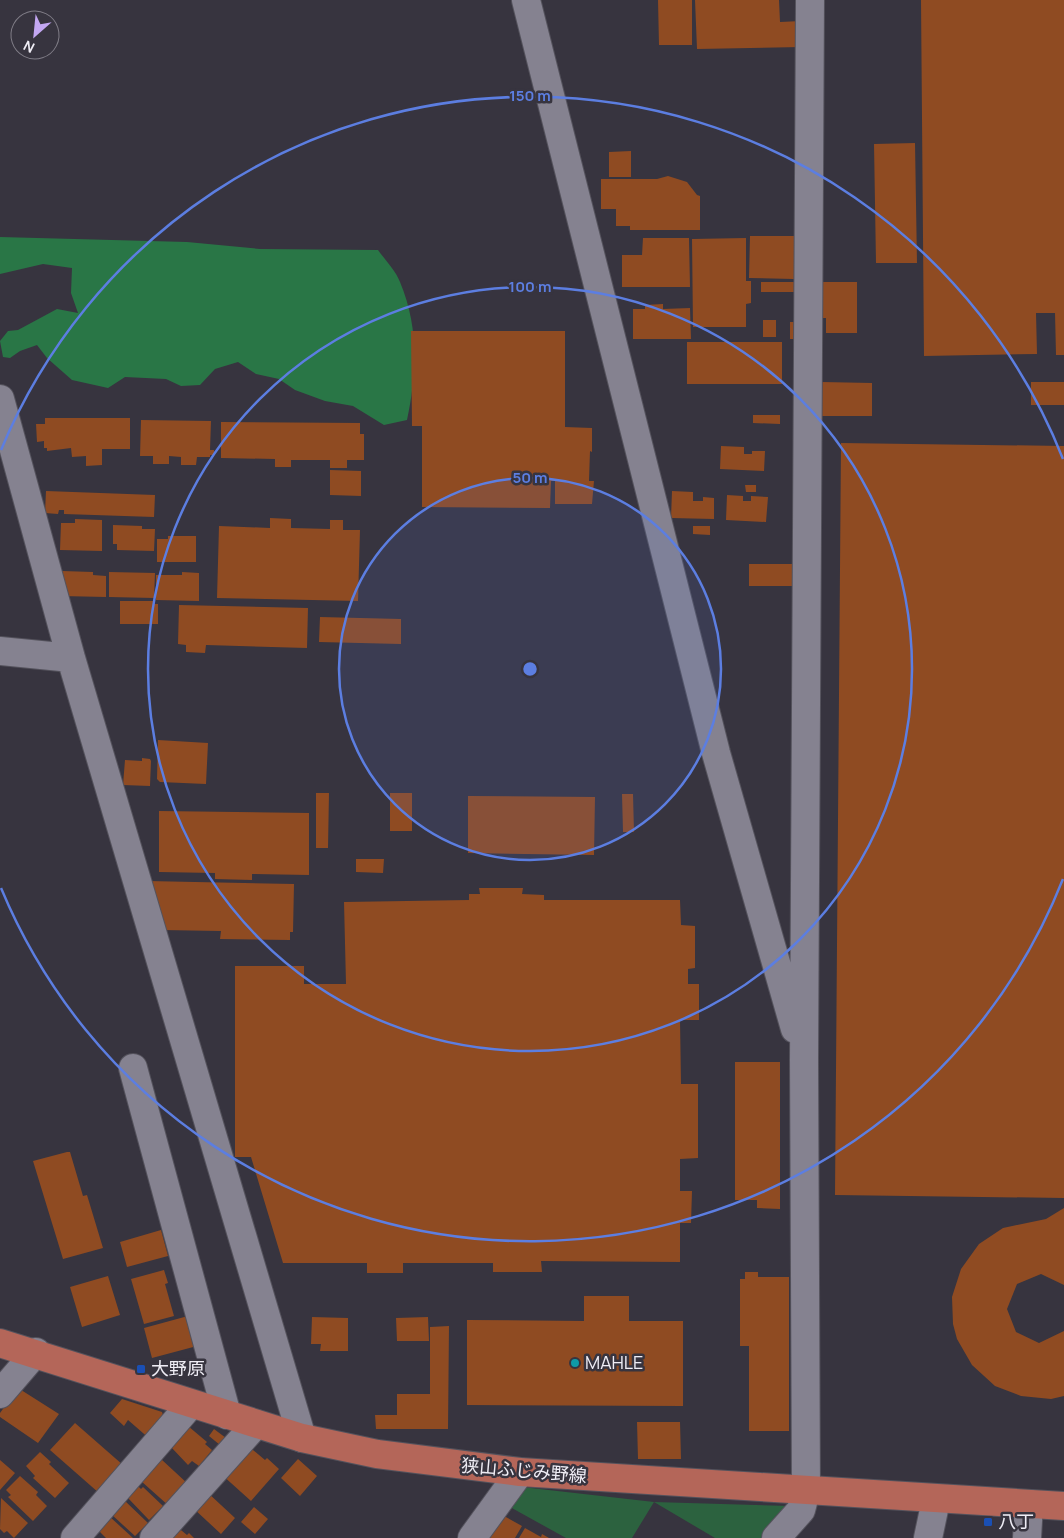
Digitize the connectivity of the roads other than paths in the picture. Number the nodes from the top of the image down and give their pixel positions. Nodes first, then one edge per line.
1 (526, 0) edge
2 (810, 0) edge
3 (0, 399) edge
4 (0, 651) edge
5 (71, 658) junction
6 (804, 1060) junction
7 (133, 1068) dead end
8 (0, 1343) edge
9 (36, 1352) junction
10 (0, 1394) edge
11 (191, 1404) junction
12 (227, 1414) junction
13 (256, 1424) junction
14 (302, 1438) junction
15 (520, 1472) junction
16 (806, 1491) junction
17 (936, 1500) junction
18 (1029, 1504) junction
19 (1064, 1506) edge
20 (75, 1538) edge
21 (154, 1538) edge
22 (472, 1538) edge
23 (776, 1538) edge
24 (928, 1538) edge
25 (1027, 1538) edge

1 - 6 street
2 - 6 street
3 - 5 street
4 - 5 street
5 - 14 street
6 - 16 street
7 - 12 street
8 - 9 main road, 狭山ふじみ野線
9 - 10 street
9 - 11 main road, 狭山ふじみ野線
11 - 12 main road, 狭山ふじみ野線
11 - 20 street
12 - 13 main road, 狭山ふじみ野線
13 - 14 main road, 狭山ふじみ野線
13 - 21 street
14 - 15 main road, 狭山ふじみ野線
15 - 16 main road, 狭山ふじみ野線
15 - 22 street
16 - 17 main road, 狭山ふじみ野線
16 - 23 street
17 - 18 main road, 狭山ふじみ野線
17 - 24 street
18 - 19 main road, 狭山ふじみ野線
18 - 25 street

